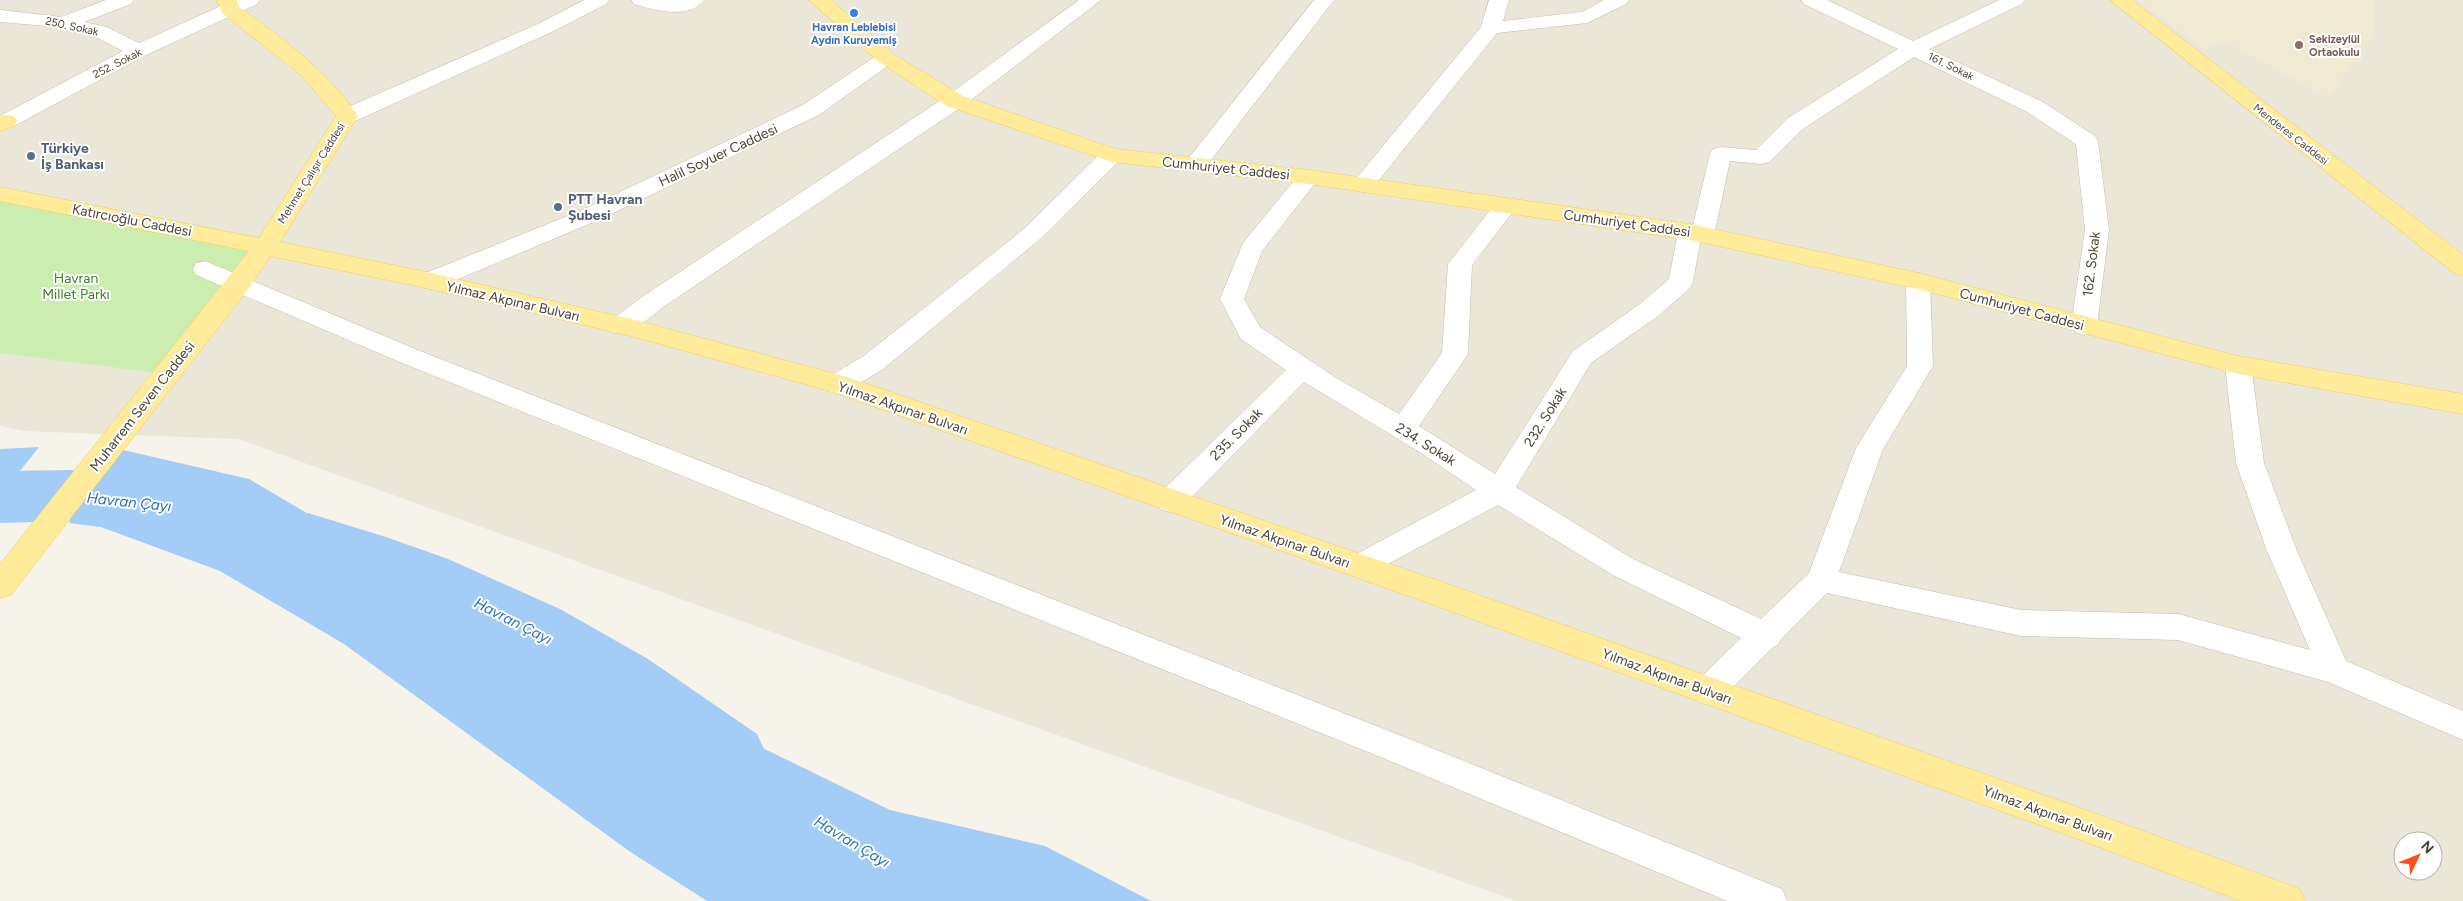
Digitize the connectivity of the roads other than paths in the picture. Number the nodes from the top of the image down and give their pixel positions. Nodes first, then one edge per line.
1 (124, 0) edge
2 (250, 0) edge
3 (598, 0) edge
4 (641, 0) edge
5 (694, 0) edge
6 (818, 0) edge
7 (1091, 0) edge
8 (1324, 0) edge
9 (1499, 0) edge
10 (1619, 0) edge
11 (1811, 0) edge
12 (2015, 0) edge
13 (2120, 0) edge
14 (228, 5) edge
15 (0, 16) edge
16 (63, 23) junction
17 (1491, 28) junction
18 (1914, 48) junction
19 (139, 51) junction
20 (886, 58) junction
21 (955, 101) junction
22 (347, 116) junction
23 (2, 121) edge
24 (2087, 141) joint
25 (1112, 155) junction
26 (1196, 164) junction
27 (1309, 177) junction
28 (1364, 185) junction
29 (0, 194) edge
30 (1506, 205) junction
31 (1696, 233) junction
32 (264, 247) junction
33 (2463, 267) edge
34 (205, 269) dead end
35 (430, 281) junction
36 (1918, 281) junction
37 (239, 283) junction
38 (620, 326) junction
39 (2084, 326) junction
40 (2238, 365) junction
41 (1302, 368) junction
42 (838, 384) junction
43 (2463, 404) edge
44 (1403, 429) junction
45 (1499, 491) junction
46 (1170, 500) junction
47 (1359, 566) junction
48 (1821, 580) junction
49 (0, 586) edge
50 (1766, 636) junction
51 (2334, 670) junction
52 (1708, 691) junction
53 (2463, 726) edge
54 (1770, 901) edge
55 (2287, 901) edge

1 - 16 street
2 - 14 street, 252. Sokak
3 - 22 street
4 - 5 street
6 - 20 main road, Cumhuriyet Caddesi
7 - 21 street
8 - 26 street
9 - 17 street
10 - 17 street
11 - 18 street, 161. Sokak
12 - 18 street
13 - 33 main road, Menderes Caddesi
14 - 19 street, 252. Sokak
14 - 22 main road, Mehmet Çalışır Caddesi
15 - 16 street, 250. Sokak
16 - 19 street, 250. Sokak
17 - 28 street
18 - 24 street, 161. Sokak
18 - 31 street, 232. Sokak
19 - 23 street, 252. Sokak
20 - 21 main road, Cumhuriyet Caddesi
20 - 35 street, Halil Soyuer Caddesi
21 - 25 main road, Cumhuriyet Caddesi
21 - 38 street
22 - 32 main road, Mehmet Çalışır Caddesi
24 - 39 street, 162. Sokak
25 - 26 main road, Cumhuriyet Caddesi
25 - 42 street
26 - 27 main road, Cumhuriyet Caddesi
27 - 28 main road, Cumhuriyet Caddesi
27 - 41 street, 234. Sokak
28 - 30 main road, Cumhuriyet Caddesi
29 - 32 main road, Katırcıoğlu Caddesi
30 - 31 main road, Cumhuriyet Caddesi
30 - 44 street
31 - 36 main road, Cumhuriyet Caddesi
31 - 45 street, 232. Sokak
32 - 35 main road, Yılmaz Akpınar Bulvarı
32 - 37 main road, Muharrem Seven Caddesi
34 - 37 street
35 - 38 main road, Yılmaz Akpınar Bulvarı
36 - 39 main road, Cumhuriyet Caddesi
36 - 48 street
37 - 49 main road, Muharrem Seven Caddesi
37 - 54 street
38 - 42 main road, Yılmaz Akpınar Bulvarı
39 - 40 main road, Cumhuriyet Caddesi
40 - 43 main road, Cumhuriyet Caddesi
40 - 51 street
41 - 44 street, 234. Sokak
41 - 46 street, 235. Sokak
42 - 46 main road, Yılmaz Akpınar Bulvarı
44 - 45 street, 234. Sokak
45 - 47 street
45 - 50 street, 234. Sokak
46 - 47 main road, Yılmaz Akpınar Bulvarı
47 - 52 main road, Yılmaz Akpınar Bulvarı
48 - 50 street
48 - 51 street
50 - 52 street
51 - 53 street
52 - 55 main road, Yılmaz Akpınar Bulvarı

